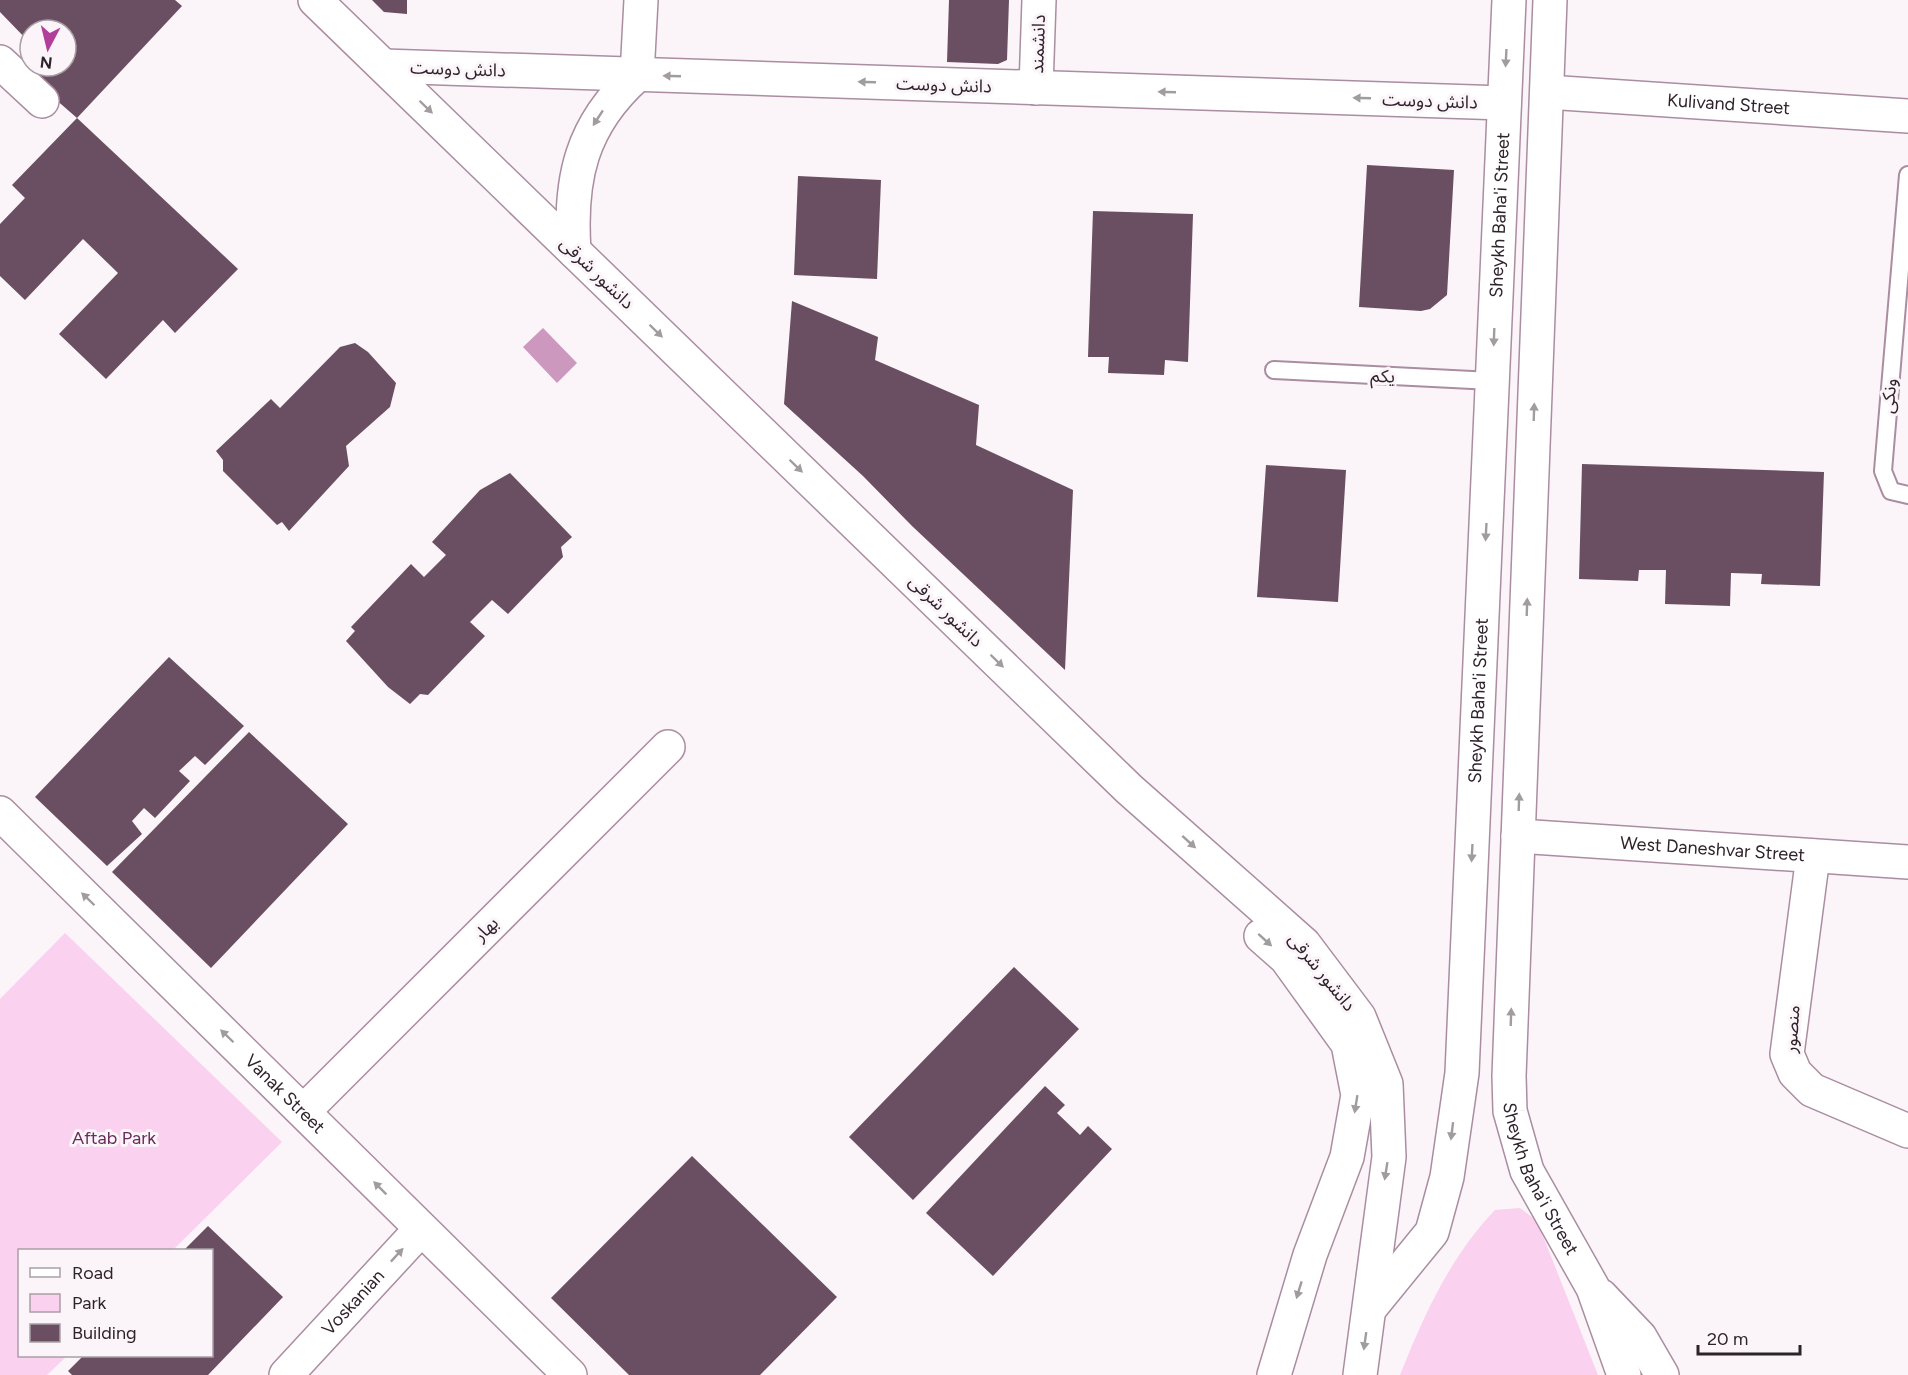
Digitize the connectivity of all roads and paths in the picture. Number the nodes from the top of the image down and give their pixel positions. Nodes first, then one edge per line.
1 (315, 0) edge
2 (641, 0) edge
3 (1039, 0) edge
4 (1509, 0) edge
5 (1550, 0) edge
6 (0, 62) edge
7 (384, 66) junction
8 (637, 75) junction
9 (1036, 88) junction
10 (1547, 92) junction
11 (42, 101) dead end
12 (1504, 103) junction
13 (1908, 116) edge
14 (1908, 175) edge
15 (574, 251) junction
16 (1274, 370) dead end
17 (1492, 381) junction
18 (1908, 495) edge
19 (668, 747) dead end
20 (1129, 789) junction
21 (0, 813) edge
22 (1518, 836) junction
23 (1813, 856) junction
24 (1908, 862) edge
25 (304, 1111) junction
26 (1908, 1131) edge
27 (422, 1229) junction
28 (1593, 1288) junction
29 (1370, 1308) junction
30 (286, 1375) edge
31 (570, 1375) edge
32 (1274, 1375) edge
33 (1360, 1375) edge
34 (1624, 1375) edge
35 (1662, 1375) edge

1 - 7 main road, دانشور شرقی
2 - 8 main road
3 - 9 main road, دانشمند
4 -> 12 main road, Sheykh Baha'i Street
5 - 10 main road, Sheykh Baha'i Street
6 - 11 main road
7 - 8 main road, دانش دوست
7 -> 15 main road, دانشور شرقی
9 -> 8 main road, دانش دوست
8 -> 15 main road
12 -> 9 main road, دانش دوست
10 - 13 main road, Kulivand Street
22 -> 10 main road, Sheykh Baha'i Street
12 -> 17 main road, Sheykh Baha'i Street
14 - 18 lane, ونکی
15 -> 20 main road, دانشور شرقی
16 - 17 lane, یکم
17 -> 29 main road, Sheykh Baha'i Street
19 - 25 main road, بهار
20 -> 29 main road, دانشور شرقی
20 -> 32 main road
25 -> 21 main road, Vanak Street
22 - 23 main road, West Daneshvar Street
28 -> 22 main road, Sheykh Baha'i Street
23 - 24 main road, West Daneshvar Street
23 - 26 main road, منصور
27 -> 25 main road, Vanak Street
30 -> 27 main road, Voskanian
27 - 31 main road, Vanak Street
28 - 34 main road, Sheykh Baha'i Street
28 - 35 main road
29 -> 33 main road

